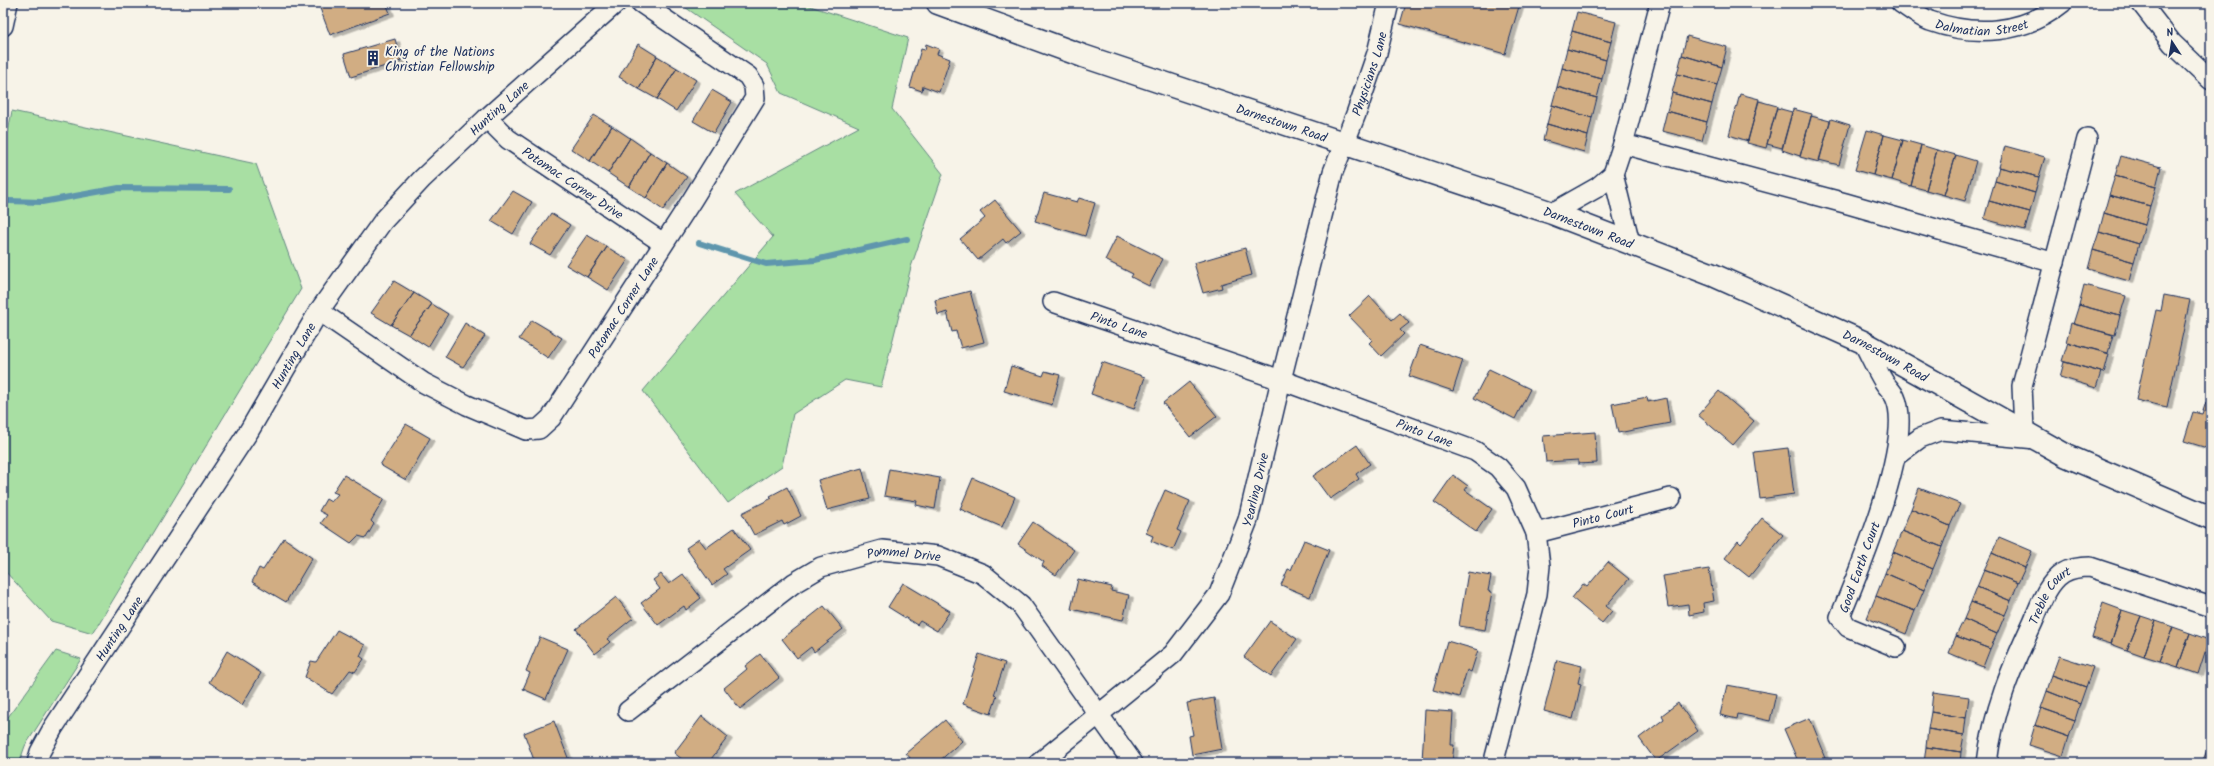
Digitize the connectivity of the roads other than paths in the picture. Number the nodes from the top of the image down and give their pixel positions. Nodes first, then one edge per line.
1 (616, 3) edge
2 (641, 3) edge
3 (938, 3) edge
4 (1389, 3) edge
5 (1660, 3) edge
6 (1901, 3) edge
7 (2062, 3) edge
8 (2141, 3) edge
9 (6, 5) edge
10 (3, 26) edge
11 (2211, 80) edge
12 (486, 118) junction
13 (2087, 139) dead end
14 (1345, 143) junction
15 (1623, 144) junction
16 (1613, 174) junction
17 (1552, 213) junction
18 (663, 243) junction
19 (1630, 243) junction
20 (2055, 263) junction
21 (1053, 302) dead end
22 (319, 311) junction
23 (1863, 342) junction
24 (1281, 380) junction
25 (2031, 435) junction
26 (1896, 456) junction
27 (1671, 498) dead end
28 (2211, 518) edge
29 (1536, 533) junction
30 (2211, 607) edge
31 (1896, 647) dead end
32 (628, 711) dead end
33 (1098, 715) junction
34 (37, 763) edge
35 (1039, 763) edge
36 (1133, 763) edge
37 (1495, 763) edge
38 (1986, 763) edge

1 - 12 street, Hunting Lane
2 - 18 street, Potomac Corner Lane
3 - 14 main road, Darnestown Road
4 - 14 street, Physicians Lane
5 - 15 street
6 - 7 street, Dalmatian Street
8 - 11 street
9 - 10 street
12 - 18 street, Potomac Corner Drive
12 - 22 street, Hunting Lane
13 - 20 street
14 - 17 main road, Darnestown Road
14 - 24 street, Yearling Drive
15 - 16 street
15 - 20 street
16 - 17 street
16 - 19 street
17 - 19 main road, Darnestown Road
18 - 22 street, Potomac Corner Lane
19 - 23 main road, Darnestown Road
20 - 25 street
21 - 24 street, Pinto Lane
22 - 34 street, Hunting Lane
23 - 25 main road, Darnestown Road
23 - 26 street, Good Earth Court
24 - 29 street, Pinto Lane
24 - 33 street, Yearling Drive
25 - 26 street
25 - 28 main road, Darnestown Road
26 - 31 street, Good Earth Court
27 - 29 street, Pinto Court
29 - 37 street, Pinto Lane
30 - 38 street, Treble Court
32 - 33 street, Pommel Drive
33 - 35 street, Yearling Drive
33 - 36 street, Pommel Drive

